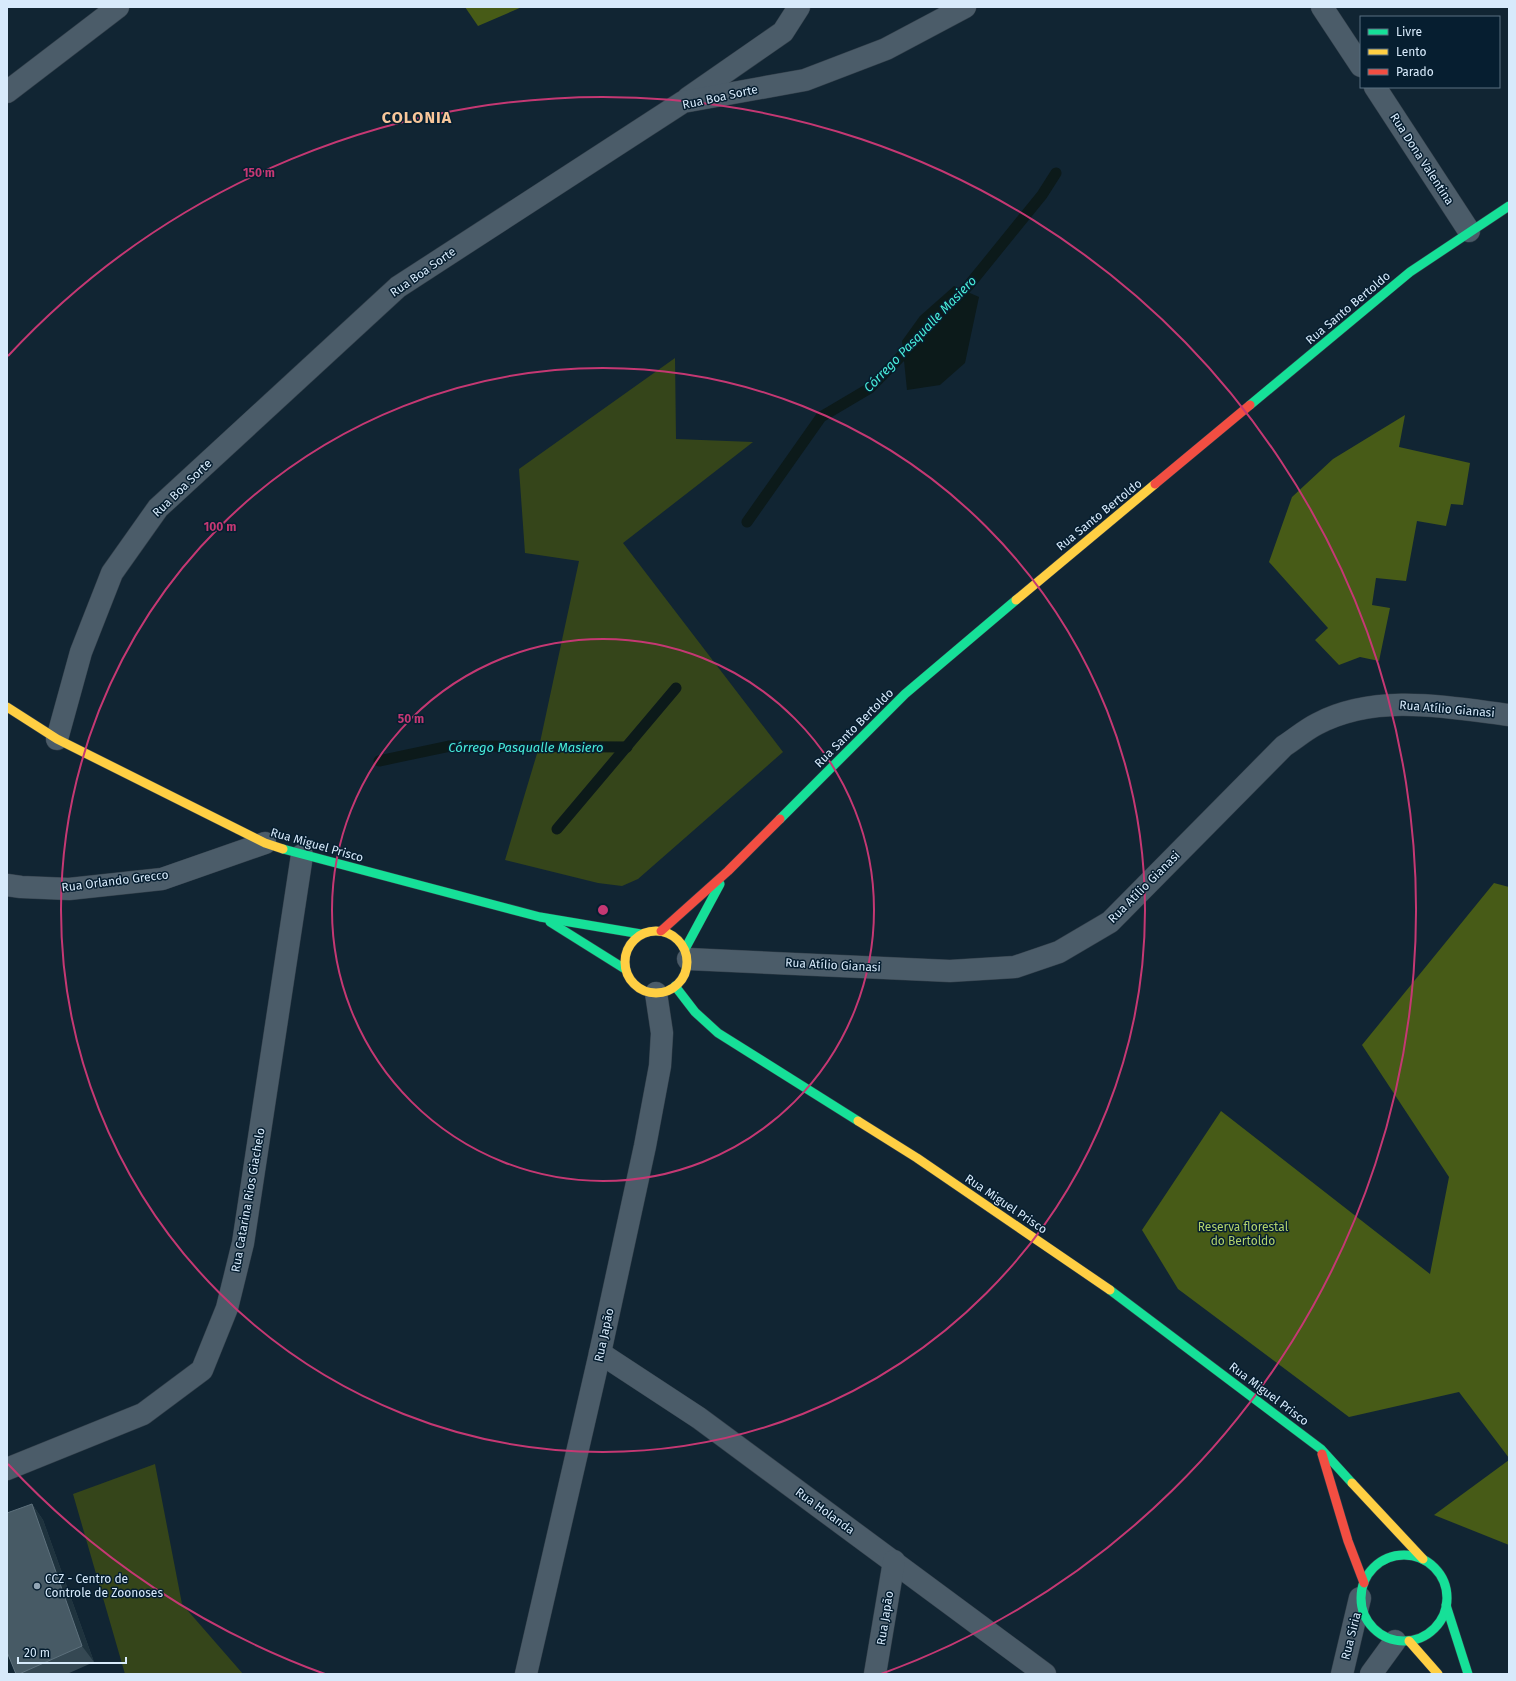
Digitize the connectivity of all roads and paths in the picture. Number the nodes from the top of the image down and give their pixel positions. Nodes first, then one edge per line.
1 (118, 7) edge
2 (799, 7) edge
3 (964, 7) edge
4 (1322, 7) edge
5 (1360, 64) edge
6 (1376, 88) edge
7 (7, 92) edge
8 (683, 102) junction
9 (1509, 206) edge
10 (1469, 231) junction
11 (7, 707) edge
12 (1509, 715) edge
13 (57, 739) junction
14 (266, 843) junction
15 (302, 855) junction
16 (728, 871) junction
17 (7, 885) edge
18 (540, 917) junction
19 (661, 931) junction
20 (641, 934) junction
21 (686, 954) junction
22 (625, 969) junction
23 (666, 990) junction
24 (600, 1352) junction
25 (1321, 1449) junction
26 (7, 1469) edge
27 (1423, 1559) junction
28 (894, 1561) junction
29 (1362, 1590) junction
30 (1446, 1605) junction
31 (1402, 1641) junction
32 (526, 1674) edge
33 (875, 1674) edge
34 (1045, 1674) edge
35 (1342, 1674) edge
36 (1371, 1674) edge
37 (1438, 1674) edge
38 (1468, 1674) edge

1 - 7 street
2 - 8 street
3 - 8 street, Rua Boa Sorte
4 - 5 street
6 - 10 street, Rua Dona Valentina
8 - 13 street, Rua Boa Sorte
9 - 10 street, Rua Santo Bertoldo
10 - 16 street, Rua Santo Bertoldo
11 - 13 street, Rua Miguel Prisco
12 - 21 street, Rua Atílio Gianasi
13 - 14 street, Rua Miguel Prisco
14 - 15 street, Rua Miguel Prisco
14 - 17 street, Rua Orlando Grecco
15 - 18 street, Rua Miguel Prisco
15 - 26 street, Rua Catarina Rios Giachelo
16 - 19 street, Rua Santo Bertoldo
16 - 21 street, Rua Santo Bertoldo
18 - 20 street, Rua Miguel Prisco
18 - 22 street, Rua Miguel Prisco
19 - 20 street
19 - 21 street
20 - 22 street
21 - 23 street
22 - 23 street
23 - 24 street, Rua Japão
23 - 25 street, Rua Miguel Prisco
24 - 28 street, Rua Holanda
24 - 32 street, Rua Japão
25 - 27 street, Rua Miguel Prisco
25 - 29 street
27 - 29 street
27 - 30 street, Rua Miguel Prisco
28 - 33 street, Rua Japão
28 - 34 street, Rua Holanda
29 - 31 street
29 - 35 street, Rua Siria
30 - 31 street, Rua Miguel Prisco
30 - 38 street, Rua Miguel Prisco
31 - 36 street
31 - 37 street

